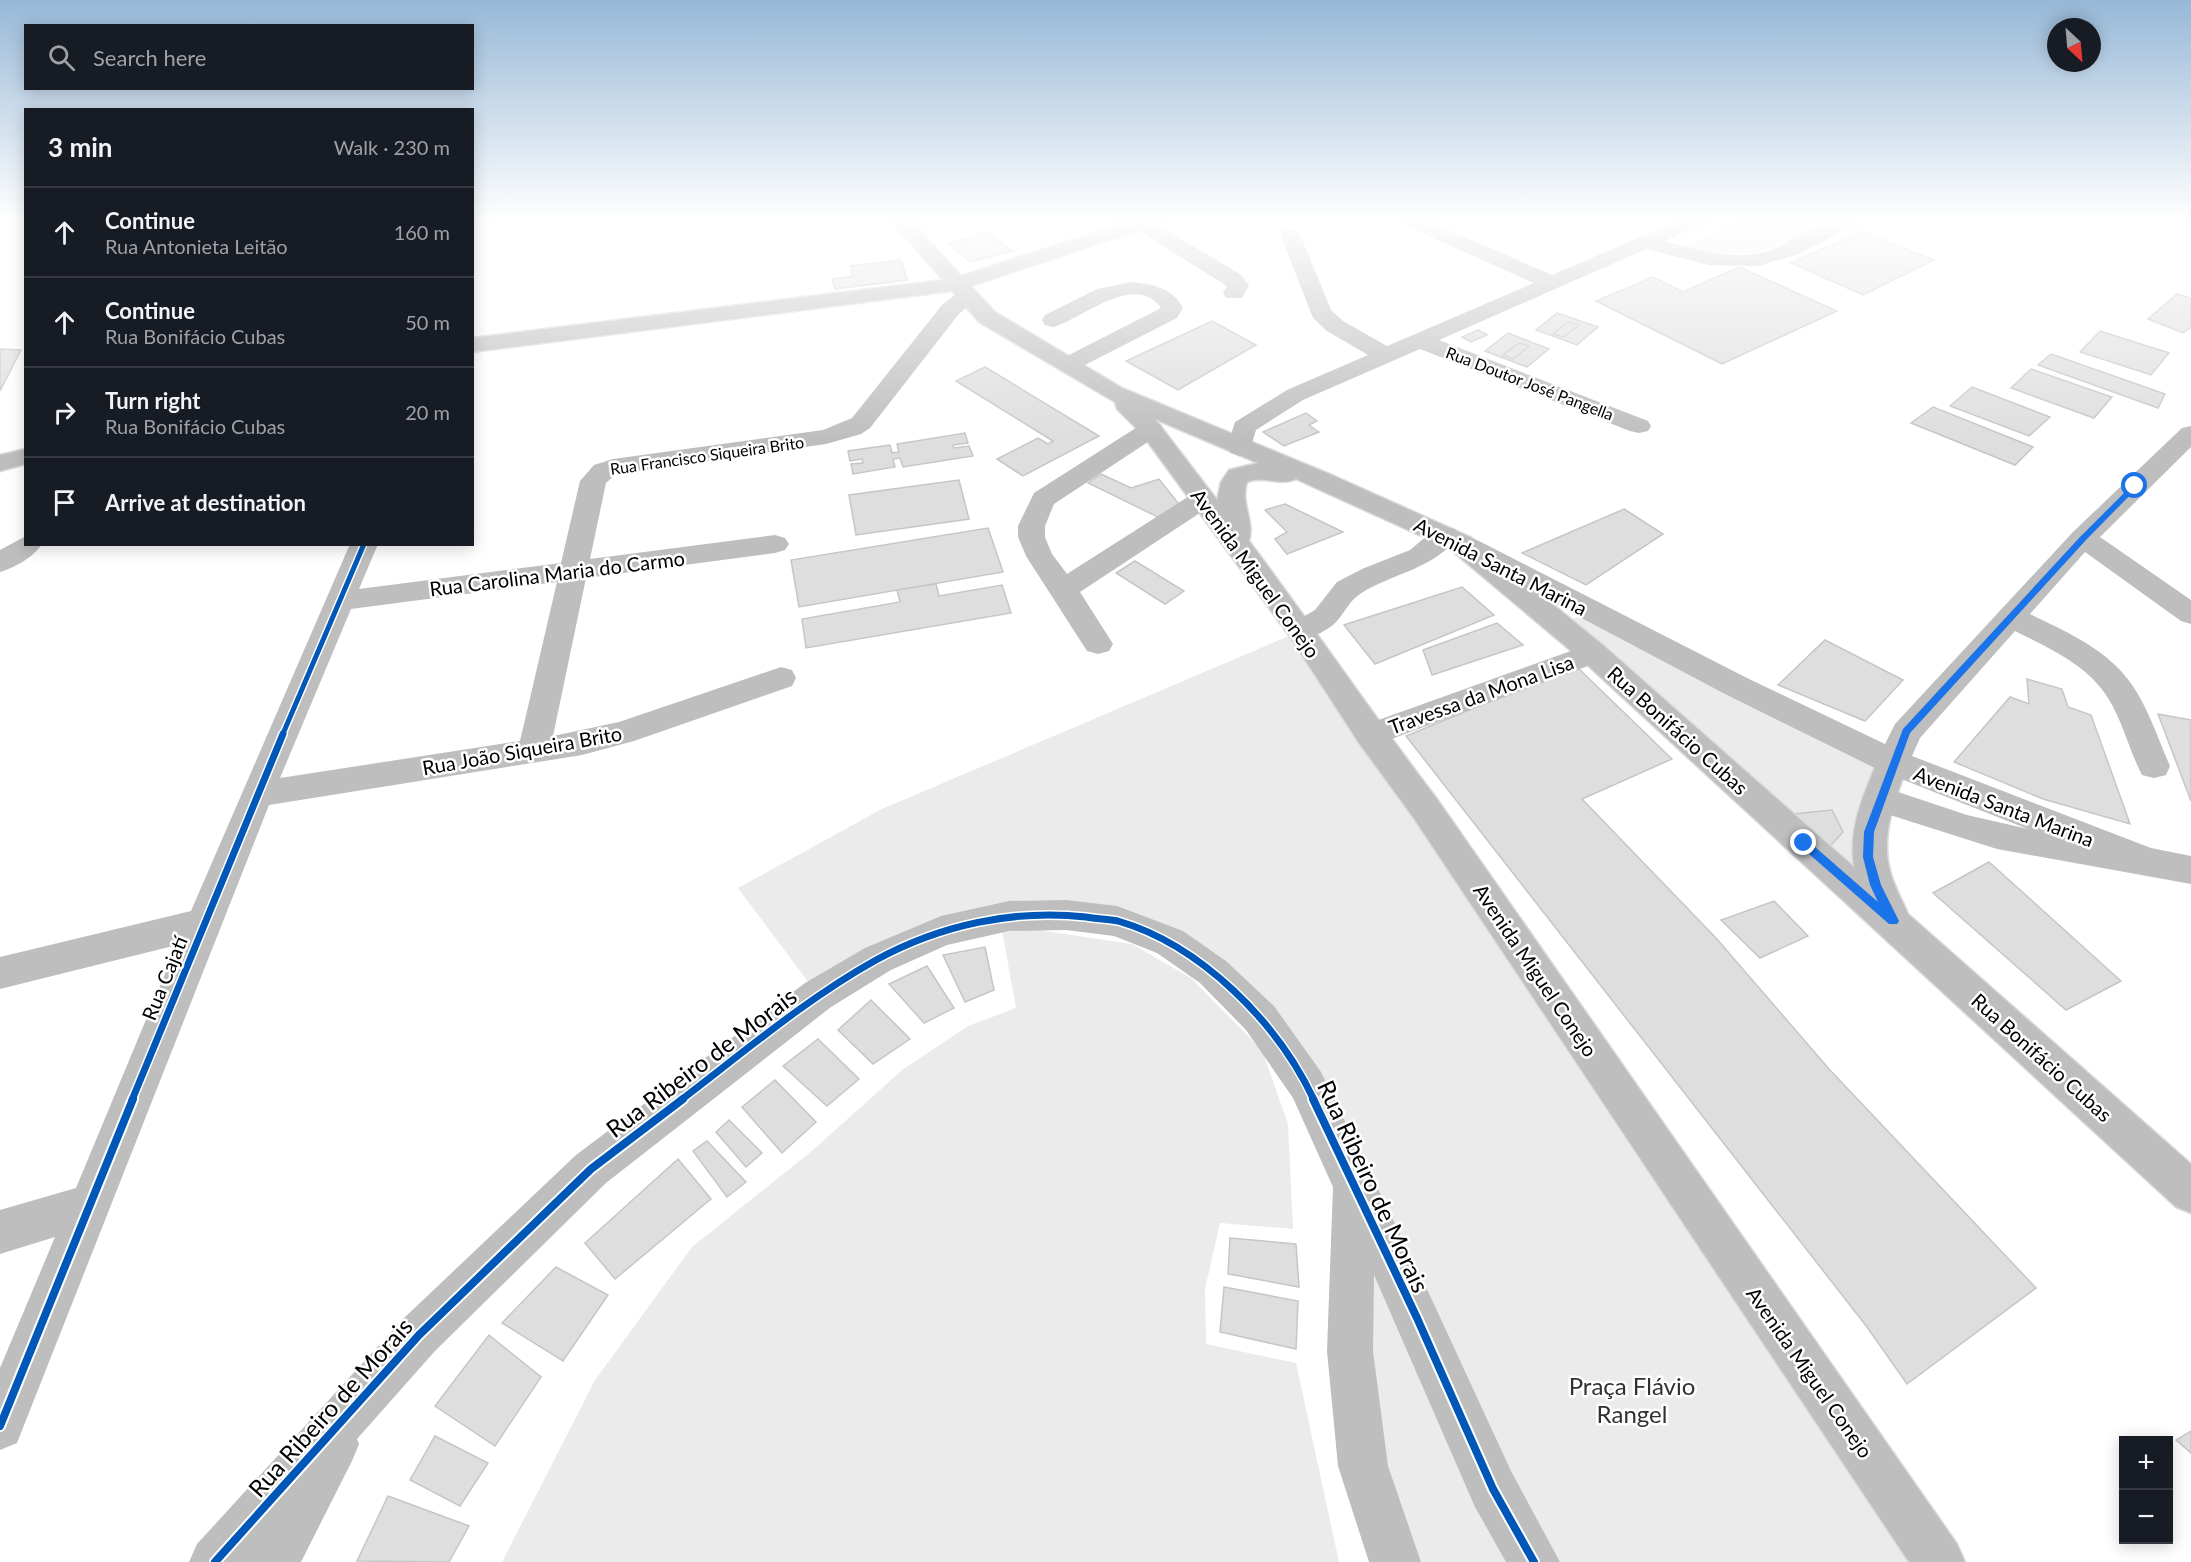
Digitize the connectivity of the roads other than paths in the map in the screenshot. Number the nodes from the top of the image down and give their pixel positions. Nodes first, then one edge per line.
1 (936, 293) edge
2 (960, 293) edge
3 (965, 293) edge
4 (1112, 293) edge
5 (1155, 293) edge
6 (1313, 293) edge
7 (1532, 293) edge
8 (1053, 320) dead end
9 (1421, 341) junction
10 (474, 345) edge
11 (1387, 356) junction
12 (1069, 364) junction
13 (1114, 393) junction
14 (1639, 426) dead end
15 (1150, 429) junction
16 (2191, 434) edge
17 (1240, 448) junction
18 (24, 457) edge
19 (0, 463) edge
20 (1325, 482) junction
21 (1203, 500) junction
22 (2083, 538) junction
23 (1453, 539) junction
24 (1234, 542) junction
25 (775, 544) dead end
26 (25, 546) edge
27 (363, 546) edge
28 (0, 563) edge
29 (574, 571) junction
30 (1064, 589) junction
31 (339, 601) junction
32 (2191, 614) edge
33 (2011, 617) junction
34 (1301, 631) junction
35 (1098, 644) dead end
36 (1593, 653) junction
37 (781, 678) dead end
38 (1370, 735) junction
39 (534, 751) junction
40 (1893, 762) junction
41 (2154, 766) dead end
42 (257, 794) junction
43 (1880, 799) junction
44 (2173, 869) edge
45 (1893, 921) junction
46 (205, 923) junction
47 (0, 973) edge
48 (1353, 1184) junction
49 (2191, 1192) edge
50 (92, 1204) junction
51 (0, 1232) edge
52 (357, 1403) junction
53 (0, 1426) edge
54 (214, 1562) edge
55 (274, 1562) edge
56 (1395, 1562) edge
57 (1534, 1562) edge
58 (1940, 1562) edge

1 - 10 street
2 - 29 street, Rua Francisco Siqueira Brito
3 - 12 street, Avenida Santa Marina
4 - 8 street
5 - 12 street
6 - 11 street
7 - 9 street
9 - 11 street
9 - 14 street, Rua Doutor José Pangella
11 - 17 street
12 - 13 street, Avenida Santa Marina
13 - 15 street, Avenida Miguel Conejo
13 - 17 street, Avenida Santa Marina
15 - 21 street, Avenida Miguel Conejo
15 - 30 street
16 - 22 street, Rua Bonifácio Cubas
17 - 20 street, Avenida Santa Marina
18 - 19 street
20 - 23 street, Avenida Santa Marina
20 - 24 street
21 - 24 street, Avenida Miguel Conejo
21 - 30 street
22 - 32 street
22 - 33 street, Rua Bonifácio Cubas
23 - 34 street
23 - 36 street, Rua Bonifácio Cubas
23 - 40 street, Avenida Santa Marina
24 - 34 street, Avenida Miguel Conejo
25 - 29 street, Rua Carolina Maria do Carmo
26 - 28 street
27 - 31 street, Rua Cajatí
29 - 31 street, Rua Carolina Maria do Carmo
29 - 39 street, Rua Francisco Siqueira Brito
30 - 35 street
31 - 42 street, Rua Cajatí
33 - 40 street, Rua Bonifácio Cubas
33 - 41 street
34 - 38 street, Avenida Miguel Conejo
36 - 38 street, Travessa da Mona Lisa
36 - 45 street, Rua Bonifácio Cubas
37 - 39 street, Rua João Siqueira Brito
38 - 58 street, Avenida Miguel Conejo
39 - 42 street, Rua João Siqueira Brito
40 - 43 street, Rua Bonifácio Cubas
40 - 44 street, Avenida Santa Marina
42 - 46 street, Rua Cajatí
43 - 44 street, Avenida Santa Marina
43 - 45 street, Rua Bonifácio Cubas
45 - 49 street, Rua Bonifácio Cubas
46 - 47 street
46 - 50 street, Rua Cajatí
48 - 52 street, Rua Ribeiro de Morais
48 - 56 street
48 - 57 street, Rua Ribeiro de Morais
50 - 51 street
50 - 53 street, Rua Cajatí
52 - 54 street, Rua Ribeiro de Morais
52 - 55 street

